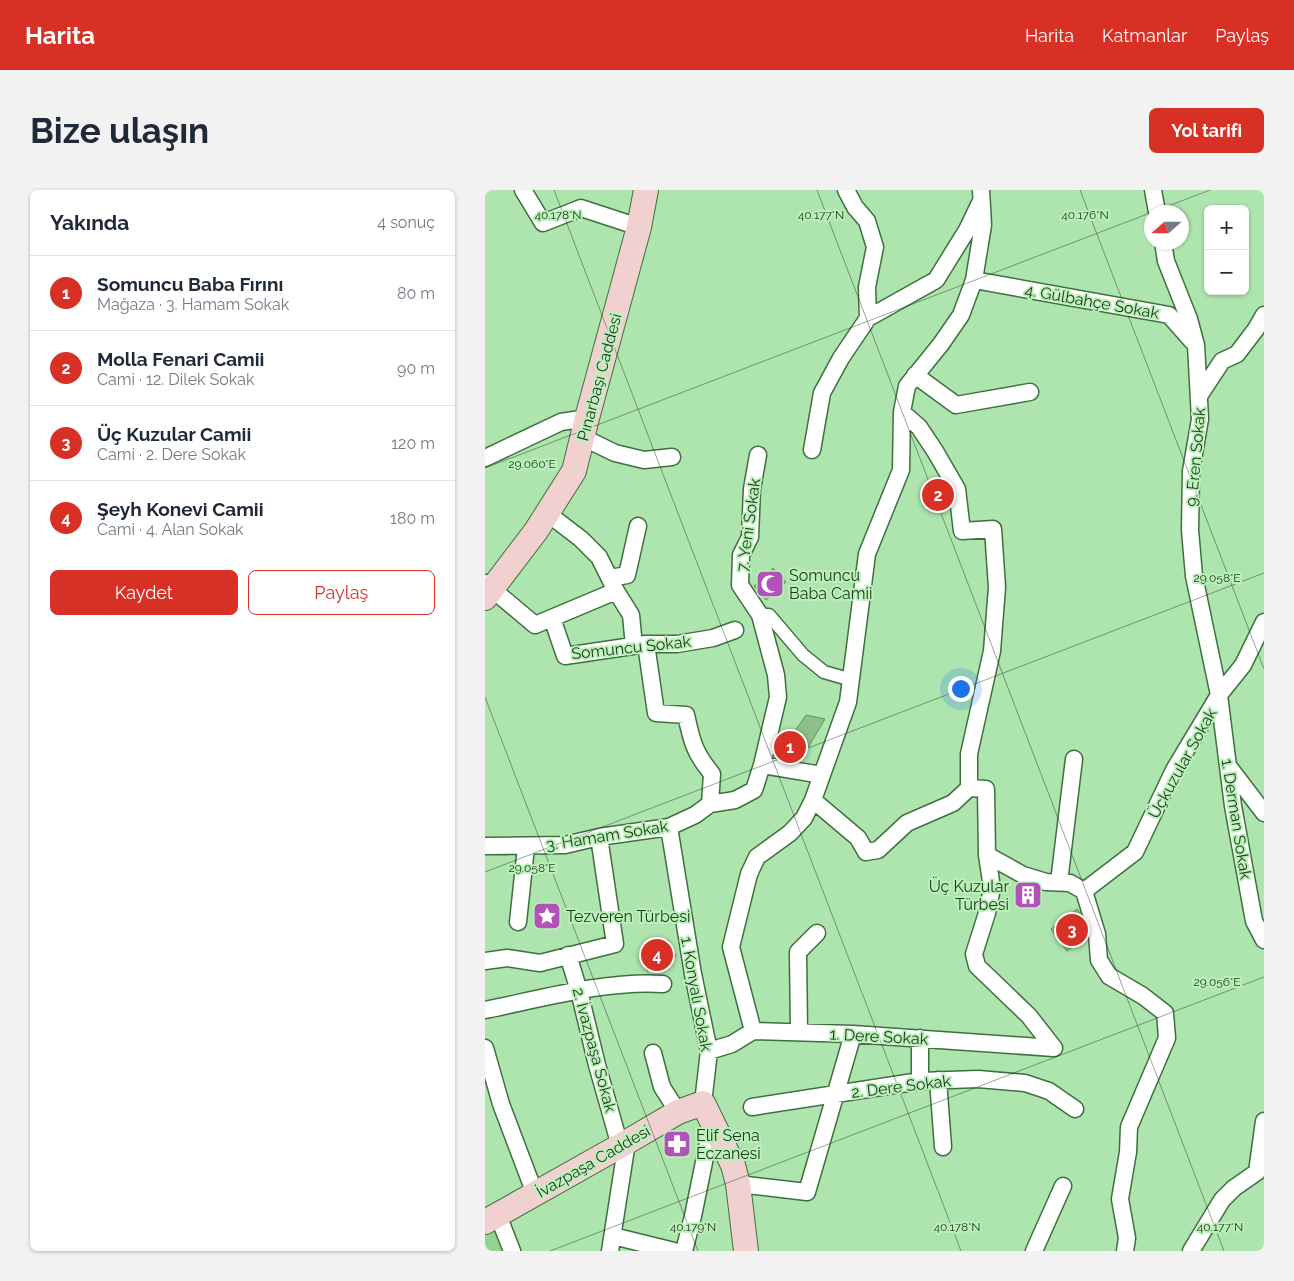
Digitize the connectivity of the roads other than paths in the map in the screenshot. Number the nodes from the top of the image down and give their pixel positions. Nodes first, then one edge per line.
1 (523, 190) edge
2 (646, 190) edge
3 (846, 190) edge
4 (1153, 190) edge
5 (981, 196) edge
6 (1156, 205) edge
7 (639, 227) junction
8 (1164, 250) edge
9 (974, 280) junction
10 (1264, 315) edge
11 (868, 318) junction
12 (1196, 345) junction
13 (915, 375) junction
14 (1030, 392) dead end
15 (1199, 396) junction
16 (901, 412) junction
17 (585, 427) junction
18 (812, 450) dead end
19 (757, 455) dead end
20 (672, 457) dead end
21 (485, 458) edge
22 (547, 513) junction
23 (638, 526) dead end
24 (613, 584) junction
25 (487, 592) edge
26 (760, 615) junction
27 (552, 618) junction
28 (1264, 622) edge
29 (735, 630) dead end
30 (640, 645) junction
31 (852, 680) junction
32 (1219, 695) junction
33 (1074, 759) dead end
34 (762, 765) junction
35 (1229, 767) junction
36 (822, 775) junction
37 (969, 788) junction
38 (813, 800) junction
39 (710, 804) junction
40 (1264, 813) edge
41 (669, 827) junction
42 (599, 837) junction
43 (485, 846) edge
44 (526, 847) junction
45 (987, 855) junction
46 (1053, 882) junction
47 (1084, 890) junction
48 (518, 922) dead end
49 (817, 933) dead end
50 (1264, 940) edge
51 (568, 955) junction
52 (485, 961) edge
53 (663, 984) dead end
54 (579, 991) junction
55 (485, 1010) edge
56 (753, 1031) junction
57 (799, 1032) junction
58 (853, 1034) junction
59 (920, 1038) junction
60 (485, 1048) edge
61 (709, 1052) junction
62 (653, 1053) dead end
63 (938, 1080) junction
64 (920, 1081) junction
65 (835, 1094) junction
66 (752, 1107) dead end
67 (1075, 1109) dead end
68 (678, 1112) junction
69 (708, 1113) junction
70 (1264, 1121) edge
71 (624, 1144) junction
72 (943, 1147) dead end
73 (739, 1184) junction
74 (1063, 1186) dead end
75 (535, 1194) junction
76 (491, 1219) edge
77 (611, 1243) edge
78 (512, 1251) edge
79 (674, 1251) edge
80 (684, 1251) edge
81 (746, 1251) edge
82 (1034, 1251) edge
83 (1125, 1251) edge
84 (1191, 1251) edge

1 - 7 street
2 - 7 main road, Pınarbaşı Caddesi
3 - 11 street
4 - 6 street
5 - 9 street
5 - 11 street
7 - 17 main road, Pınarbaşı Caddesi
8 - 12 street, 9. Eren Sokak
9 - 12 street, 4. Gülbahçe Sokak
9 - 13 street
10 - 15 street
11 - 18 street
12 - 15 street, 9. Eren Sokak
13 - 14 street
13 - 16 street
15 - 32 street, 9. Eren Sokak
16 - 31 street
16 - 37 street
17 - 20 street
17 - 21 street
17 - 22 main road, Pınarbaşı Caddesi
19 - 26 street, 7. Yeni Sokak
22 - 24 street
22 - 25 main road, Pınarbaşı Caddesi
23 - 24 street
24 - 27 street
24 - 30 street
25 - 27 street
26 - 31 street
26 - 34 street, 7. Yeni Sokak
27 - 30 street, Somuncu Sokak
28 - 32 street, Üçkuzular Sokak
29 - 30 street, Somuncu Sokak
30 - 39 street
31 - 36 street
32 - 35 street, 1. Derman Sokak
32 - 47 street, Üçkuzular Sokak
33 - 46 street
34 - 36 street
34 - 39 street, 3. Hamam Sokak
35 - 40 street
35 - 50 street, 1. Derman Sokak
36 - 38 street
37 - 38 street
37 - 45 street
38 - 56 street
39 - 41 street, 3. Hamam Sokak
41 - 42 street, 3. Hamam Sokak
41 - 61 street, 1. Konyalı Sokak
42 - 44 street, 3. Hamam Sokak
42 - 51 street
43 - 44 street, 3. Hamam Sokak
44 - 48 street
45 - 46 street
45 - 59 street, 1. Dere Sokak
46 - 47 street
47 - 83 street
49 - 57 street
51 - 52 street
51 - 54 street, 2. İvazpaşa Sokak
53 - 54 street
54 - 55 street
54 - 71 street, 2. İvazpaşa Sokak
56 - 57 street, 1. Dere Sokak
56 - 61 street
57 - 58 street, 1. Dere Sokak
58 - 59 street, 1. Dere Sokak
58 - 65 street
59 - 64 street
60 - 75 street
61 - 69 street, 1. Konyalı Sokak
62 - 68 street
63 - 64 street, 2. Dere Sokak
63 - 67 street, 2. Dere Sokak
63 - 72 street
64 - 65 street, 2. Dere Sokak
65 - 66 street, 2. Dere Sokak
65 - 73 street
68 - 69 main road, İvazpaşa Caddesi
68 - 71 main road, İvazpaşa Caddesi
69 - 73 main road
69 - 80 street, 1. Konyalı Sokak
70 - 84 street
71 - 75 main road, İvazpaşa Caddesi
71 - 77 street
73 - 81 main road
74 - 82 street
75 - 76 main road, İvazpaşa Caddesi
76 - 78 street
77 - 79 street

